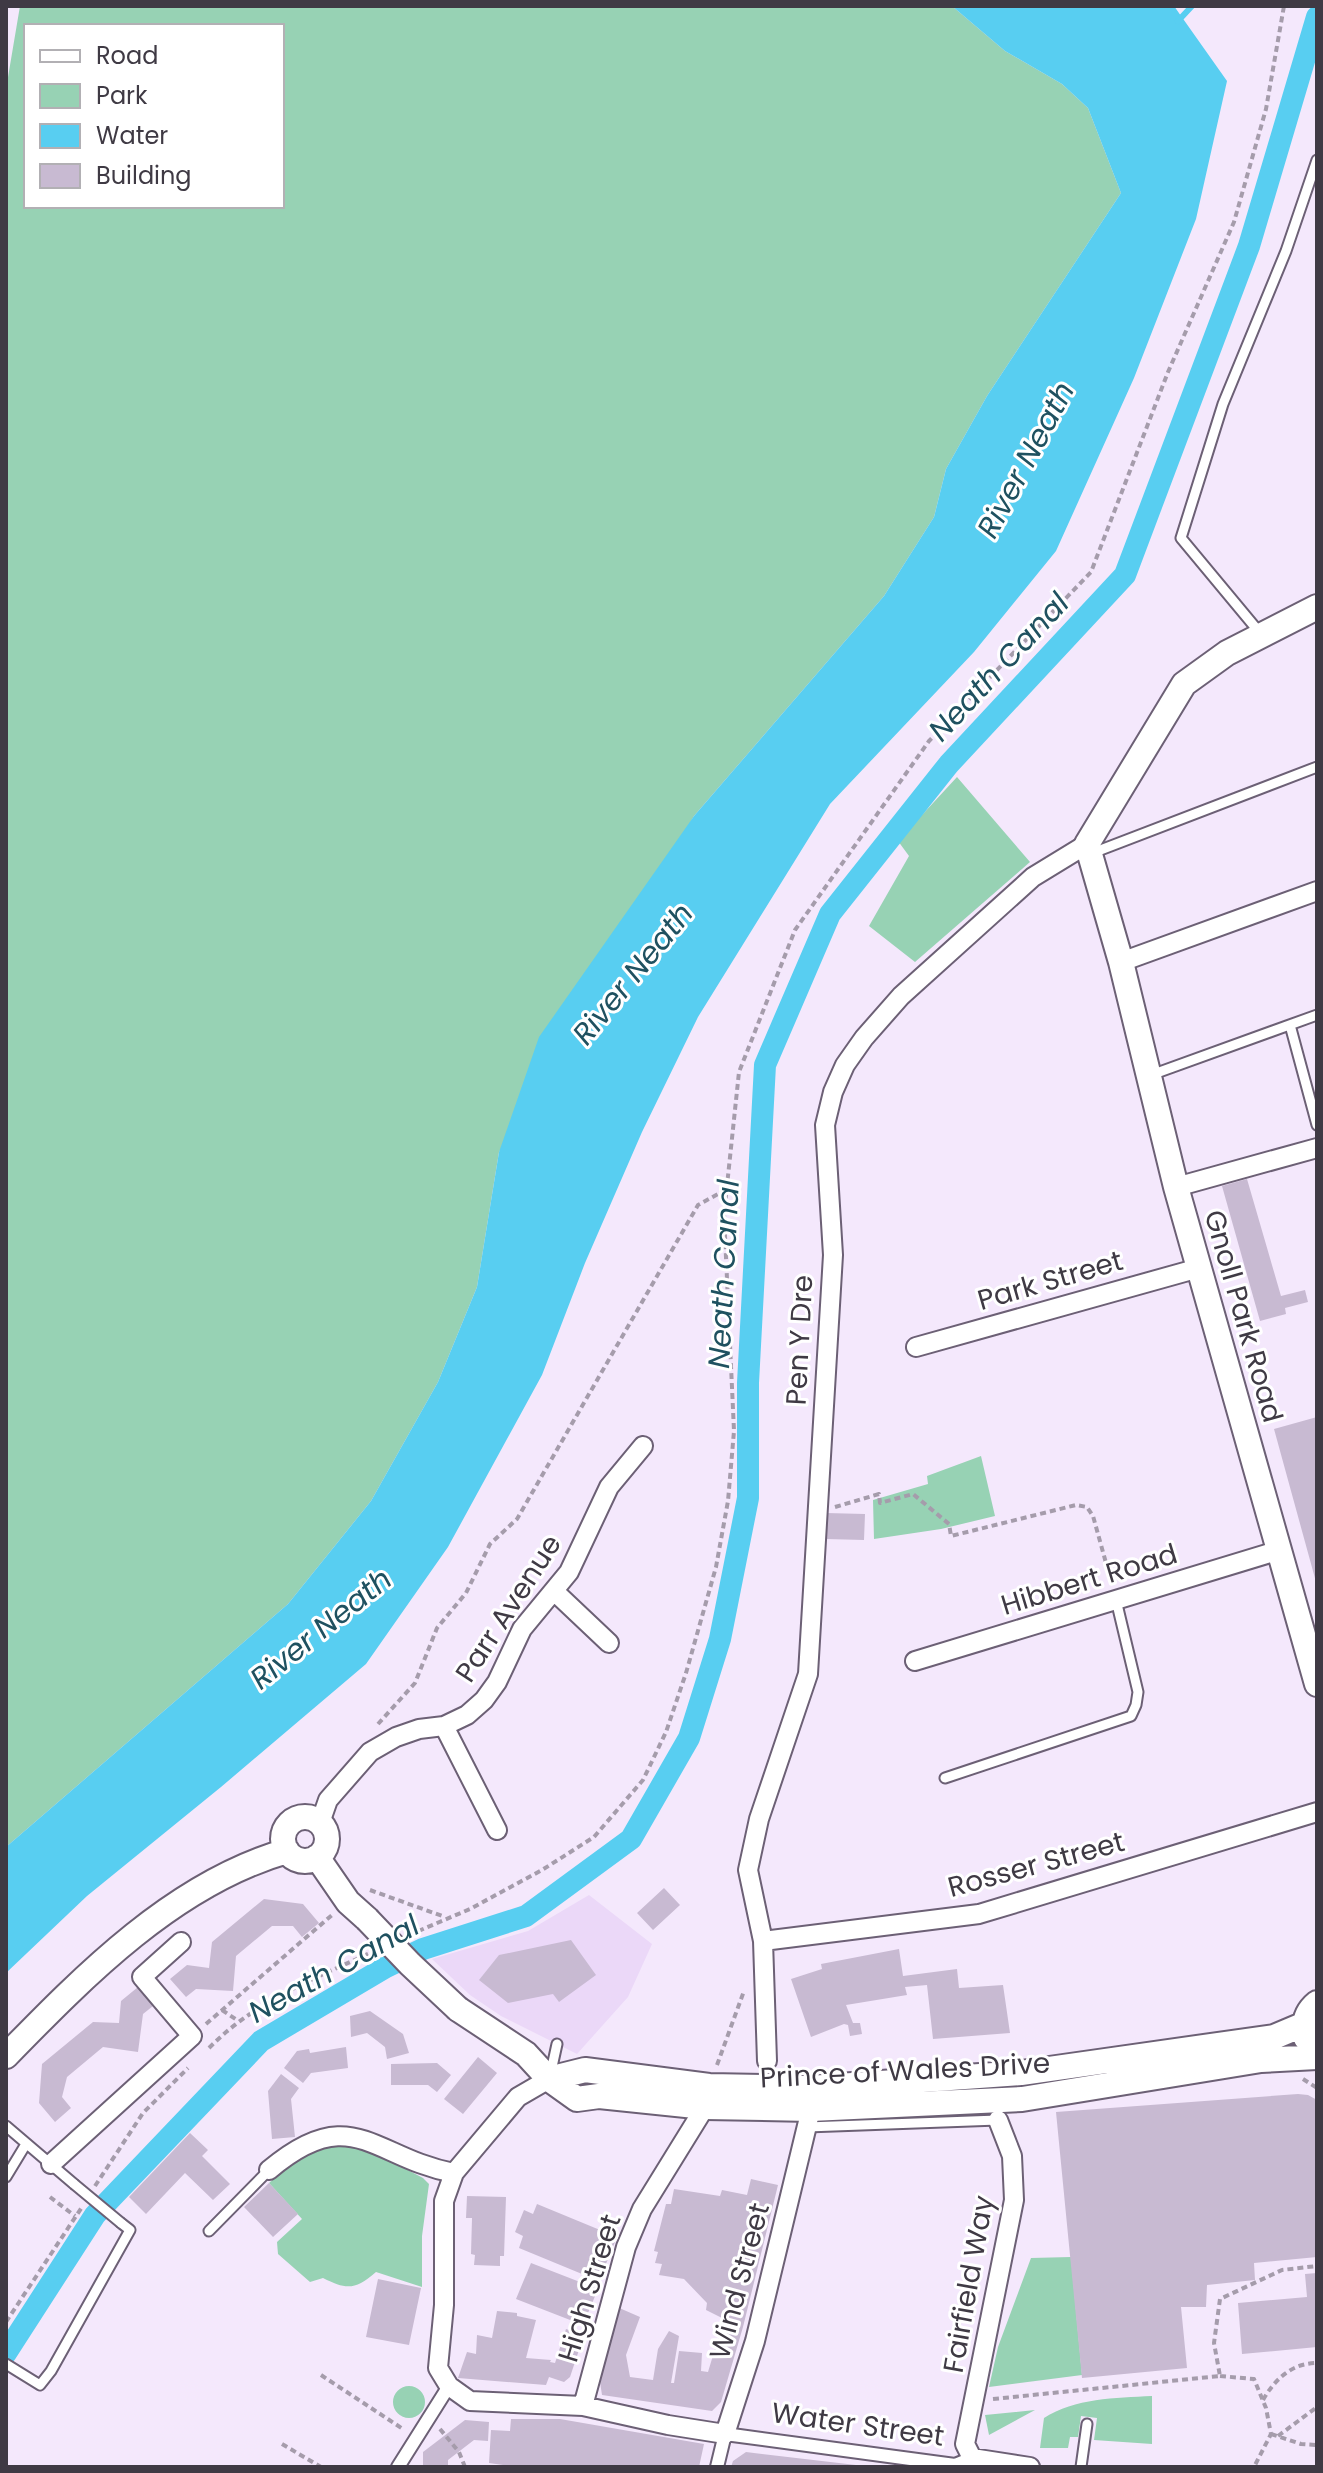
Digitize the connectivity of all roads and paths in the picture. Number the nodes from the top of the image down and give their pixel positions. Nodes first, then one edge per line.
1 (1284, 6) edge
2 (1317, 160) edge
3 (1317, 607) edge
4 (1262, 635) junction
5 (1317, 767) edge
6 (1089, 849) junction
7 (1317, 891) edge
8 (1121, 962) junction
9 (1317, 1015) edge
10 (1290, 1025) junction
11 (1148, 1076) junction
12 (1317, 1125) edge
13 (1317, 1148) edge
14 (1176, 1187) junction
15 (727, 1189) junction
16 (1199, 1268) junction
17 (916, 1347) dead end
18 (643, 1446) dead end
19 (817, 1512) junction
20 (1280, 1550) junction
21 (554, 1591) junction
22 (1116, 1600) junction
23 (609, 1643) dead end
24 (915, 1661) dead end
25 (1317, 1684) edge
26 (377, 1725) dead end
27 (444, 1726) junction
28 (945, 1778) dead end
29 (1317, 1812) edge
30 (320, 1823) junction
31 (497, 1830) dead end
32 (287, 1851) junction
33 (317, 1857) junction
34 (350, 1900) junction
35 (447, 1918) junction
36 (405, 1937) dead end
37 (763, 1941) junction
38 (181, 1942) dead end
39 (380, 1949) dead end
40 (746, 1984) dead end
41 (1317, 2003) edge
42 (222, 2010) junction
43 (237, 2021) junction
44 (1305, 2024) junction
45 (192, 2036) junction
46 (557, 2044) dead end
47 (208, 2049) dead end
48 (1317, 2055) edge
49 (6, 2056) edge
50 (197, 2059) dead end
51 (767, 2061) dead end
52 (549, 2079) junction
53 (707, 2096) junction
54 (993, 2110) junction
55 (809, 2118) junction
56 (6, 2126) edge
57 (26, 2144) junction
58 (51, 2164) junction
59 (269, 2170) joint
60 (454, 2173) junction
61 (6, 2177) edge
62 (92, 2191) dead end
63 (50, 2197) dead end
64 (84, 2203) dead end
65 (75, 2216) junction
66 (209, 2231) dead end
67 (1317, 2266) edge
68 (6, 2322) edge
69 (1317, 2363) edge
70 (6, 2364) edge
71 (321, 2375) dead end
72 (1220, 2376) junction
73 (449, 2386) junction
74 (976, 2400) junction
75 (1263, 2400) junction
76 (583, 2406) junction
77 (1317, 2407) edge
78 (429, 2415) junction
79 (1087, 2424) dead end
80 (725, 2434) junction
81 (1271, 2434) junction
82 (415, 2436) junction
83 (1278, 2436) junction
84 (282, 2444) dead end
85 (1317, 2445) edge
86 (972, 2458) junction
87 (308, 2461) junction
88 (304, 2467) edge
89 (321, 2467) edge
90 (398, 2467) edge
91 (465, 2467) edge
92 (717, 2467) edge
93 (1030, 2467) edge
94 (1081, 2467) edge
95 (1254, 2467) edge

1 - 15 path
2 - 4 lane
3 - 4 main road
4 - 6 main road
5 - 6 lane
6 - 8 main road, Gnoll Park Road
6 - 19 street, Pen Y Dre
7 - 8 street
8 - 11 main road, Gnoll Park Road
9 - 10 lane
10 - 11 lane
10 - 12 lane
11 - 14 main road, Gnoll Park Road
13 - 14 street
14 - 16 main road, Gnoll Park Road
15 - 26 path
15 - 35 path
16 - 17 street, Park Street
16 - 20 main road, Gnoll Park Road
18 - 21 street, Parr Avenue
19 - 22 path
19 - 37 street, Pen Y Dre
20 - 22 street, Hibbert Road
20 - 25 main road, Gnoll Park Road
21 - 23 street
21 - 27 street, Parr Avenue
22 - 24 street, Hibbert Road
22 - 28 lane
27 - 30 street, Parr Avenue
27 - 31 street
29 - 37 street, Rosser Street
30 - 32 main road
30 - 33 main road
32 - 33 main road
32 - 49 main road
33 - 34 main road
34 - 35 path
34 - 42 path
34 - 52 main road, bridge
35 - 36 path
37 - 51 street, Pen Y Dre
38 - 45 street
39 - 43 path
40 - 53 path
41 - 44 main road
42 - 43 path
42 - 45 path
43 - 47 path
44 - 48 main road
44 - 53 main road, Prince of Wales Drive
45 - 58 street
46 - 52 lane
48 - 54 main road, Prince of Wales Drive
50 - 62 path
52 - 53 main road, Prince of Wales Drive
52 - 60 street
53 - 55 main road, Prince of Wales Drive
53 - 76 street, High Street
54 - 55 main road, Prince of Wales Drive
54 - 74 street, Fairfield Way
55 - 80 street, Wind Street
56 - 57 lane
57 - 58 lane
57 - 61 lane
58 - 70 lane, bridge
59 - 60 street
59 - 66 lane
60 - 73 street
63 - 65 path
64 - 65 path
65 - 68 path
67 - 72 path
69 - 75 path
71 - 82 path
72 - 74 path
72 - 75 path
73 - 76 street
73 - 78 street
74 - 86 street, Fairfield Way
75 - 81 path
76 - 80 street
77 - 83 path
78 - 82 street
78 - 91 path
79 - 94 lane
80 - 86 street, Water Street
80 - 92 street, Wind Street
81 - 83 path
81 - 95 path
82 - 90 street
83 - 85 path
84 - 87 path
86 - 93 street, Water Street
87 - 88 path
87 - 89 path

